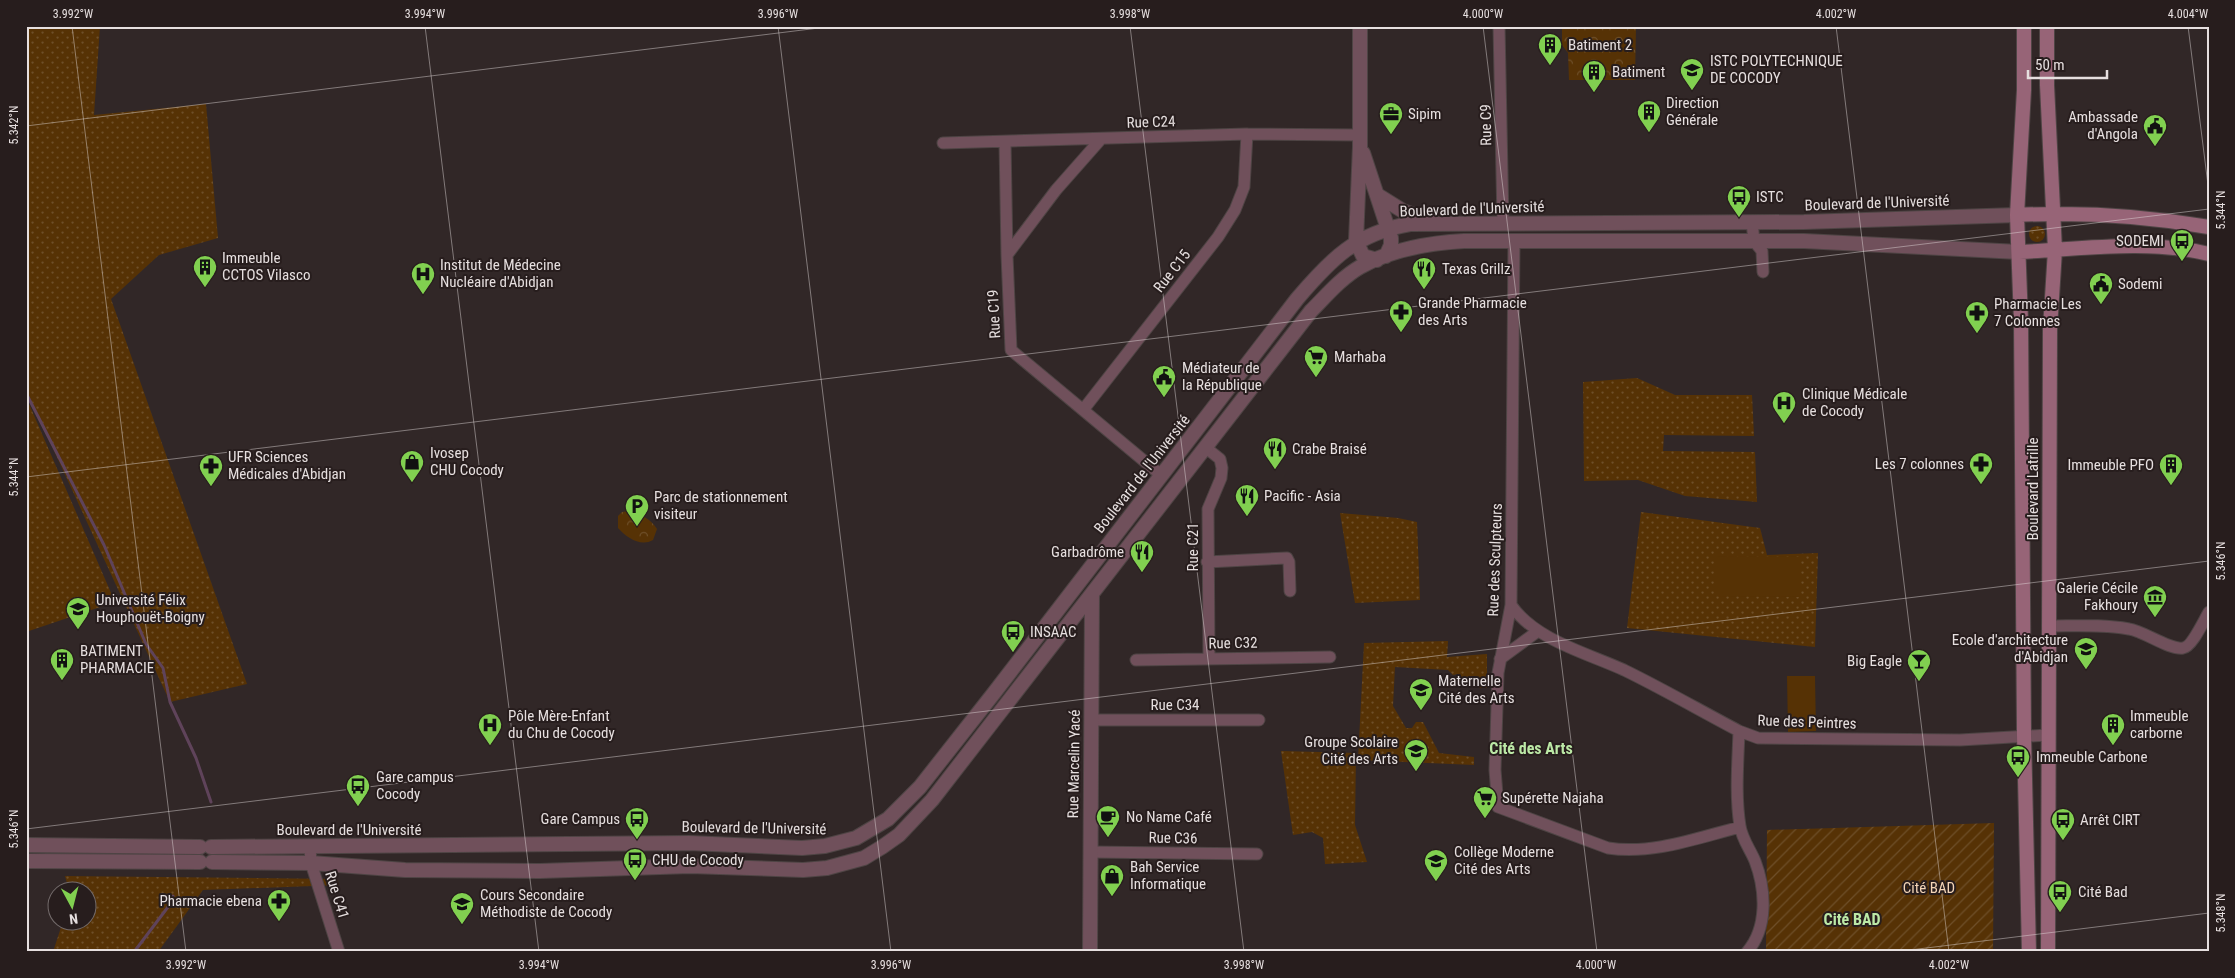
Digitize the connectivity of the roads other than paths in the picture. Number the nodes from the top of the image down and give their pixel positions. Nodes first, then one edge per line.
1 (1360, 26) edge
2 (1499, 26) edge
3 (2024, 26) edge
4 (2047, 26) edge
5 (1247, 134) junction
6 (1101, 139) junction
7 (1360, 140) junction
8 (1005, 142) junction
9 (943, 143) dead end
10 (1379, 196) junction
11 (2055, 213) junction
12 (2017, 214) junction
13 (1752, 222) junction
14 (1768, 222) junction
15 (1440, 223) junction
16 (1503, 223) junction
17 (2209, 227) edge
18 (1388, 229) junction
19 (1514, 240) junction
20 (1356, 241) junction
21 (1761, 244) junction
22 (2056, 250) junction
23 (2018, 252) junction
24 (2209, 254) edge
25 (1007, 255) junction
26 (1381, 258) junction
27 (1763, 272) dead end
28 (1083, 410) junction
29 (1205, 447) junction
30 (1161, 475) junction
31 (1207, 562) junction
32 (1078, 584) junction
33 (1290, 591) dead end
34 (1092, 594) junction
35 (1511, 605) junction
36 (2209, 612) edge
37 (2048, 626) junction
38 (2204, 629) edge
39 (1538, 631) junction
40 (1330, 657) dead end
41 (1209, 658) junction
42 (1500, 659) junction
43 (1136, 660) dead end
44 (1091, 720) junction
45 (1259, 720) dead end
46 (1739, 731) junction
47 (2024, 735) junction
48 (2048, 735) junction
49 (1740, 828) junction
50 (689, 843) junction
51 (26, 845) edge
52 (152, 846) junction
53 (211, 847) junction
54 (310, 847) junction
55 (1090, 852) junction
56 (1257, 854) dead end
57 (26, 861) edge
58 (153, 862) junction
59 (211, 862) junction
60 (311, 863) junction
61 (690, 866) junction
62 (2029, 947) edge
63 (2048, 947) edge
64 (339, 952) edge
65 (1090, 952) edge
66 (1747, 952) edge

1 - 7 street
2 - 16 street, Rue C9
3 - 12 main road, Boulevard Latrille
4 - 11 main road, Boulevard Latrille
5 - 6 street, Rue C24
5 - 7 street, Rue C24
5 - 28 street, Rue C15
6 - 8 street, Rue C24
6 - 25 street
7 - 10 street
7 - 20 street
8 - 9 street, Rue C24
8 - 25 street, Rue C19
10 - 15 street
10 - 18 street
11 - 12 main road, Boulevard de l'Université
11 - 17 main road, Boulevard de l'Université
11 - 22 main road, Boulevard Latrille
12 - 14 street, Boulevard de l'Université
12 - 23 main road, Boulevard Latrille
13 - 14 street, Boulevard de l'Université
13 - 16 street, Boulevard de l'Université
13 - 21 street
14 - 21 street
15 - 16 street, Boulevard de l'Université
15 - 18 street, Boulevard de l'Université
18 - 20 street, Boulevard de l'Université
18 - 26 street
19 - 21 street
19 - 26 street
19 - 35 street, Rue des Sculpteurs
20 - 26 street
20 - 30 street, Boulevard de l'Université
21 - 23 street
21 - 27 street
22 - 23 main road
22 - 24 main road
22 - 37 main road, Boulevard Latrille
23 - 47 main road, Boulevard Latrille
25 - 28 street, Rue C19
26 - 29 street
28 - 30 street, Rue C19
29 - 31 street, Rue C21
29 - 34 street
30 - 32 street, Boulevard de l'Université
31 - 33 street
31 - 41 street, Rue C21
32 - 34 street
32 - 50 street, Boulevard de l'Université
34 - 44 street, Rue Marcelin Yacé
34 - 61 street
35 - 39 street, Rue des Peintres
35 - 42 street, Rue des Sculpteurs
36 - 38 street
37 - 38 street
37 - 48 main road, Boulevard Latrille
39 - 42 street
39 - 46 street, Rue des Peintres
40 - 41 street, Rue C32
41 - 43 street, Rue C32
42 - 49 street, Rue des Sculpteurs
44 - 45 street, Rue C34
44 - 55 street, Rue Marcelin Yacé
46 - 47 street, Rue des Peintres
46 - 49 street
47 - 48 street, Rue des Peintres
47 - 62 main road, Boulevard Latrille
48 - 63 main road, Boulevard Latrille
49 - 66 street
50 - 54 street, Boulevard de l'Université
50 - 61 street
51 - 52 street, Boulevard de l'Université
52 - 53 street, Boulevard de l'Université
52 - 58 street
53 - 54 street, Boulevard de l'Université
53 - 59 street
54 - 60 street, Rue C41
55 - 56 street, Rue C36
55 - 65 street, Rue Marcelin Yacé
57 - 58 street
58 - 59 street
59 - 60 street
60 - 61 street
60 - 64 street, Rue C41
62 - 63 main road

